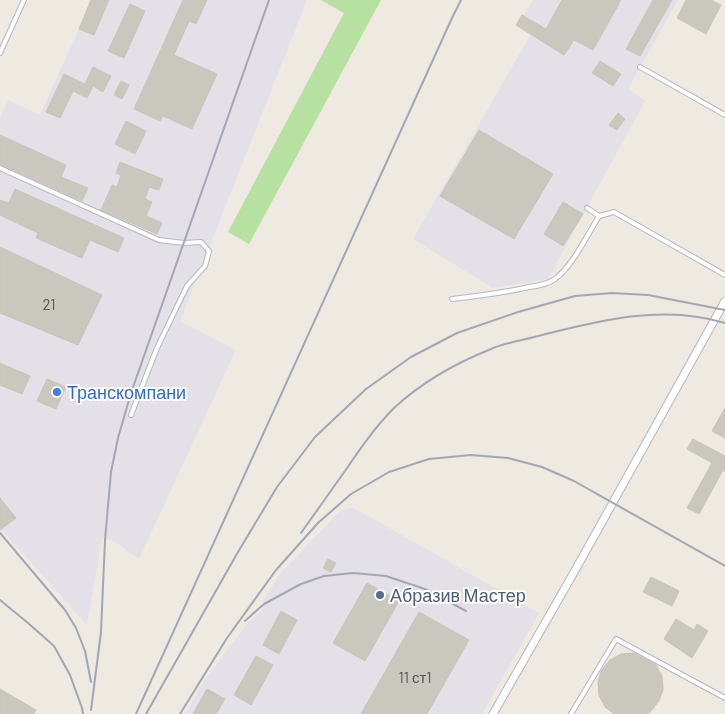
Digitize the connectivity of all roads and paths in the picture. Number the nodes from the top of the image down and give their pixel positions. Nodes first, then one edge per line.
1 (24, 0) edge
2 (0, 53) edge
3 (640, 67) dead end
4 (725, 114) edge
5 (0, 168) edge
6 (587, 208) dead end
7 (599, 216) junction
8 (725, 275) edge
9 (452, 299) dead end
10 (725, 301) edge
11 (131, 414) dead end
12 (725, 698) edge
13 (493, 714) edge
14 (571, 714) edge

1 - 2 lane
3 - 4 lane
5 - 11 lane
6 - 7 lane
7 - 8 lane
7 - 9 lane
10 - 13 street
12 - 14 lane

